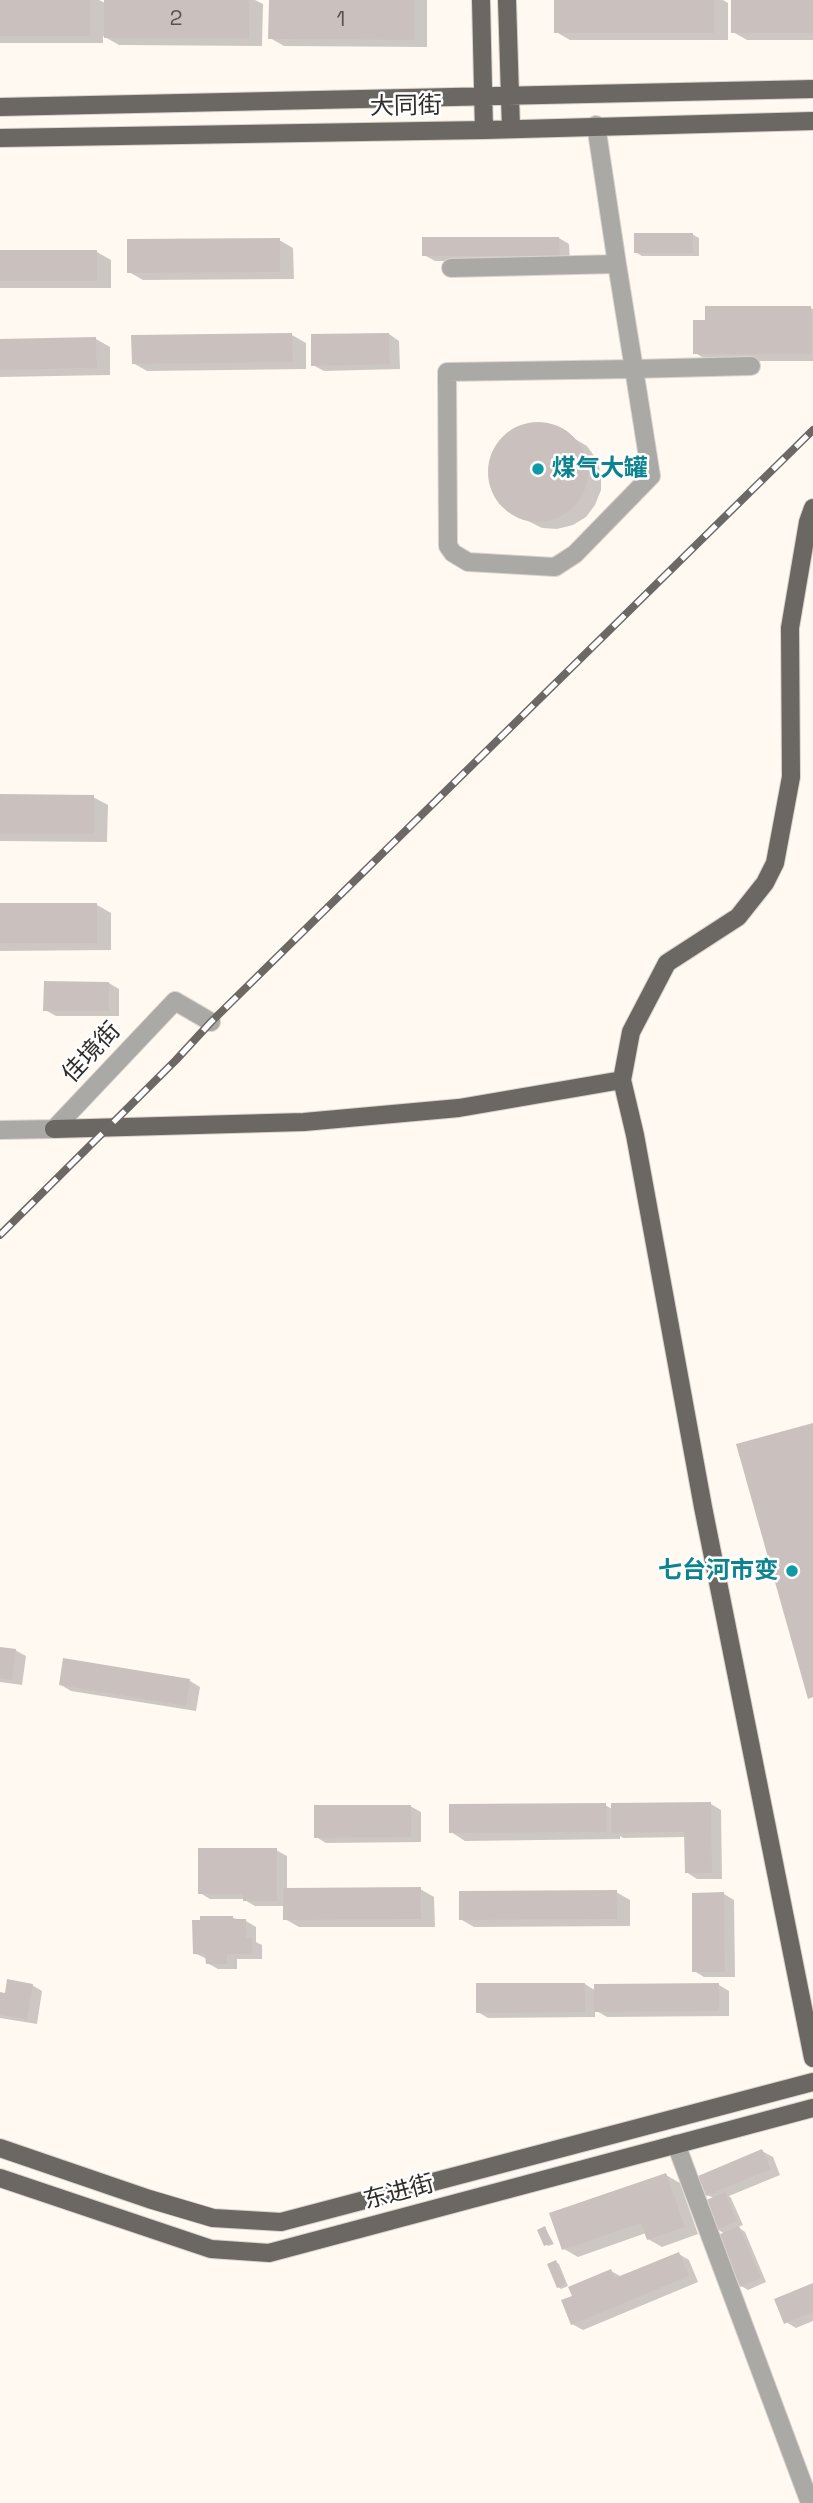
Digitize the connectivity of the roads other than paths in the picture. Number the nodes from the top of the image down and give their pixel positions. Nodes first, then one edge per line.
1 (481, 0) edge
2 (507, 0) edge
3 (813, 89) edge
4 (510, 94) junction
5 (482, 95) junction
6 (0, 107) edge
7 (813, 121) edge
8 (596, 125) junction
9 (511, 128) junction
10 (484, 130) junction
11 (0, 138) edge
12 (617, 264) junction
13 (451, 268) dead end
14 (751, 366) dead end
15 (634, 369) junction
16 (813, 508) edge
17 (211, 1022) dead end
18 (622, 1080) junction
19 (54, 1129) junction
20 (0, 1130) edge
21 (813, 2058) edge
22 (813, 2082) edge
23 (813, 2108) edge
24 (676, 2144) junction
25 (0, 2148) edge
26 (0, 2178) edge
27 (810, 2503) edge

1 - 5 main road
2 - 4 main road
3 - 4 main road
4 - 5 main road, 大同街
4 - 9 main road
5 - 6 main road, 大同街
5 - 10 main road
7 - 8 main road, 大同街
8 - 9 main road, 大同街
8 - 12 street
9 - 10 main road, 大同街
10 - 11 main road, 大同街
12 - 13 street
12 - 15 street
14 - 15 street
15 - 15 street
16 - 18 main road
17 - 19 street, 佳境街
18 - 19 main road
18 - 21 main road
19 - 20 street
22 - 25 main road, 东进街
23 - 24 main road, 东进街
24 - 26 main road, 东进街
24 - 27 street

